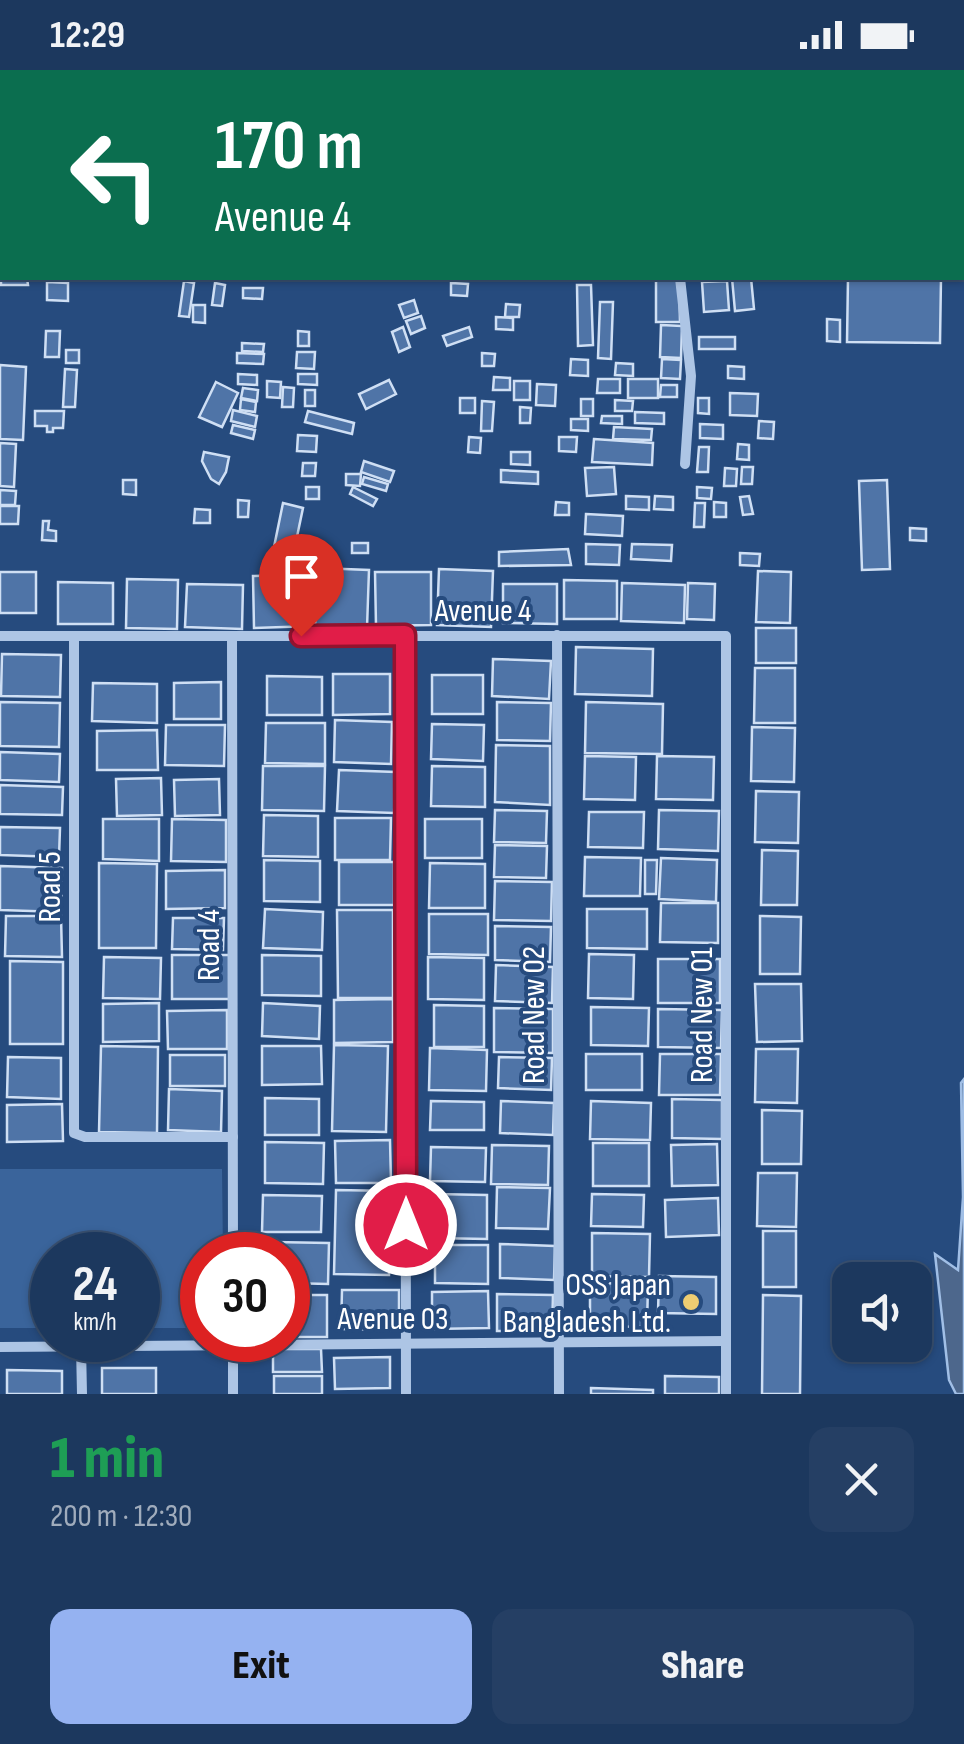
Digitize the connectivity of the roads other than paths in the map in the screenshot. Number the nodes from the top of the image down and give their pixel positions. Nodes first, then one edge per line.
1 (680, 280) edge
2 (685, 464) dead end
3 (405, 635) junction
4 (0, 636) edge
5 (74, 636) junction
6 (232, 636) junction
7 (557, 636) junction
8 (726, 636) joint
9 (234, 1136) junction
10 (233, 1232) edge
11 (726, 1341) junction
12 (310, 1342) edge
13 (558, 1342) junction
14 (406, 1343) junction
15 (0, 1346) edge
16 (30, 1346) edge
17 (81, 1362) edge
18 (233, 1362) edge
19 (82, 1394) edge
20 (233, 1394) edge
21 (406, 1394) edge
22 (559, 1394) edge
23 (726, 1394) edge

1 - 2 street
3 - 6 street, Avenue 4
3 - 7 street, Avenue 4
3 - 14 street
4 - 5 street, Avenue 4
5 - 6 street, Avenue 4
5 - 9 street, Road 5
6 - 9 street, Road 4
7 - 8 street, Avenue 4
7 - 13 street, Road New 02
8 - 11 street, Road New 01
9 - 10 street, Road 4
11 - 13 street, Avenue 03
11 - 23 street, Road New 01
12 - 14 street, Avenue 03
13 - 14 street, Avenue 03
13 - 22 street, Road New 02
14 - 21 street
15 - 16 street, Avenue 03
17 - 19 street
18 - 20 street

